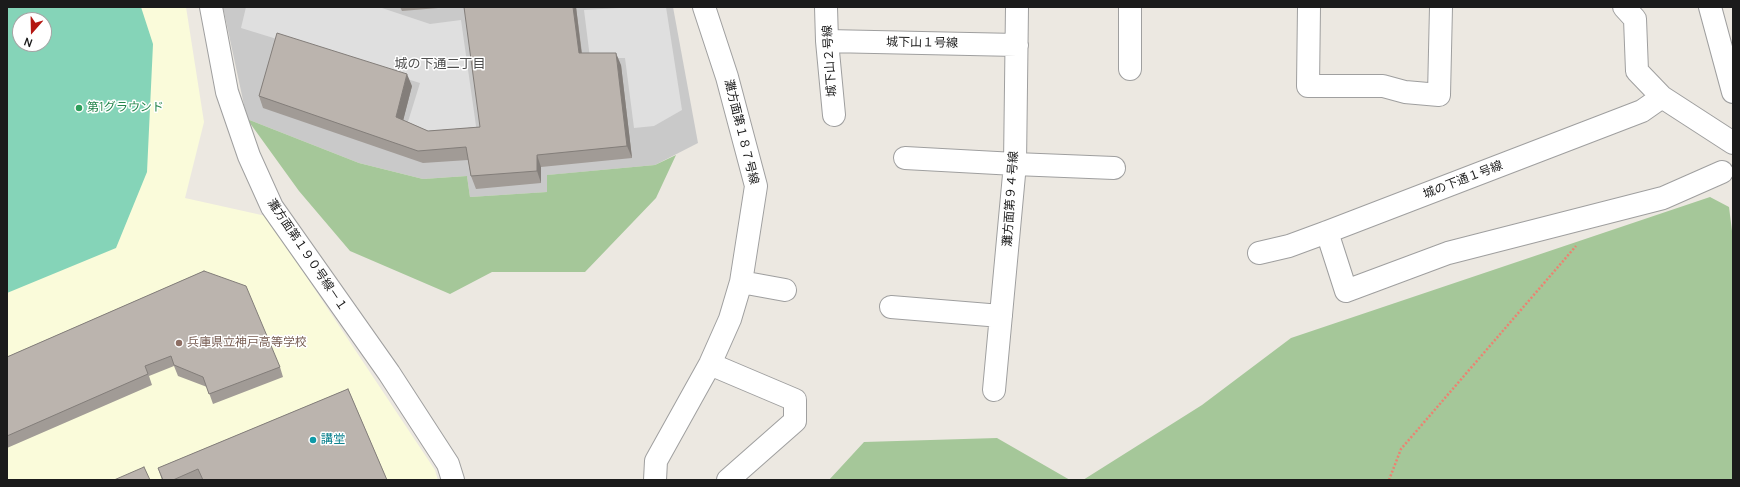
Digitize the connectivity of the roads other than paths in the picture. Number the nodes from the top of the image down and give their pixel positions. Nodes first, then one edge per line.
1 (211, 7) edge
2 (704, 7) edge
3 (826, 7) edge
4 (1017, 7) edge
5 (1130, 7) edge
6 (1309, 7) edge
7 (1441, 7) edge
8 (1624, 7) edge
9 (1710, 7) edge
10 (827, 41) junction
11 (1017, 45) junction
12 (1130, 69) dead end
13 (1733, 92) edge
14 (1662, 97) junction
15 (834, 115) dead end
16 (1733, 143) edge
17 (905, 158) dead end
18 (1015, 164) junction
19 (1114, 168) dead end
20 (1722, 172) dead end
21 (1327, 232) junction
22 (1259, 253) dead end
23 (741, 282) junction
24 (785, 290) dead end
25 (891, 307) dead end
26 (1002, 316) junction
27 (710, 364) junction
28 (994, 390) dead end
29 (453, 480) edge
30 (655, 480) edge
31 (728, 480) edge

1 - 29 street, 灘方面第１９０号線－１
2 - 23 street, 灘方面第１８７号線
3 - 10 street, 城下山２号線
4 - 11 street, 灘方面第９４号線
5 - 12 street
6 - 7 street
8 - 14 street
9 - 13 street
10 - 11 street, 城下山１号線
10 - 15 street, 城下山２号線
11 - 18 street, 灘方面第９４号線
14 - 16 street
14 - 21 street, 城の下通１号線
17 - 18 street
18 - 19 street
18 - 26 street, 灘方面第９４号線
20 - 21 street
21 - 22 street, 城の下通１号線
23 - 24 street
23 - 27 street, 灘方面第１８７号線
25 - 26 street
26 - 28 street, 灘方面第９４号線
27 - 30 street, 灘方面第１８７号線
27 - 31 street

